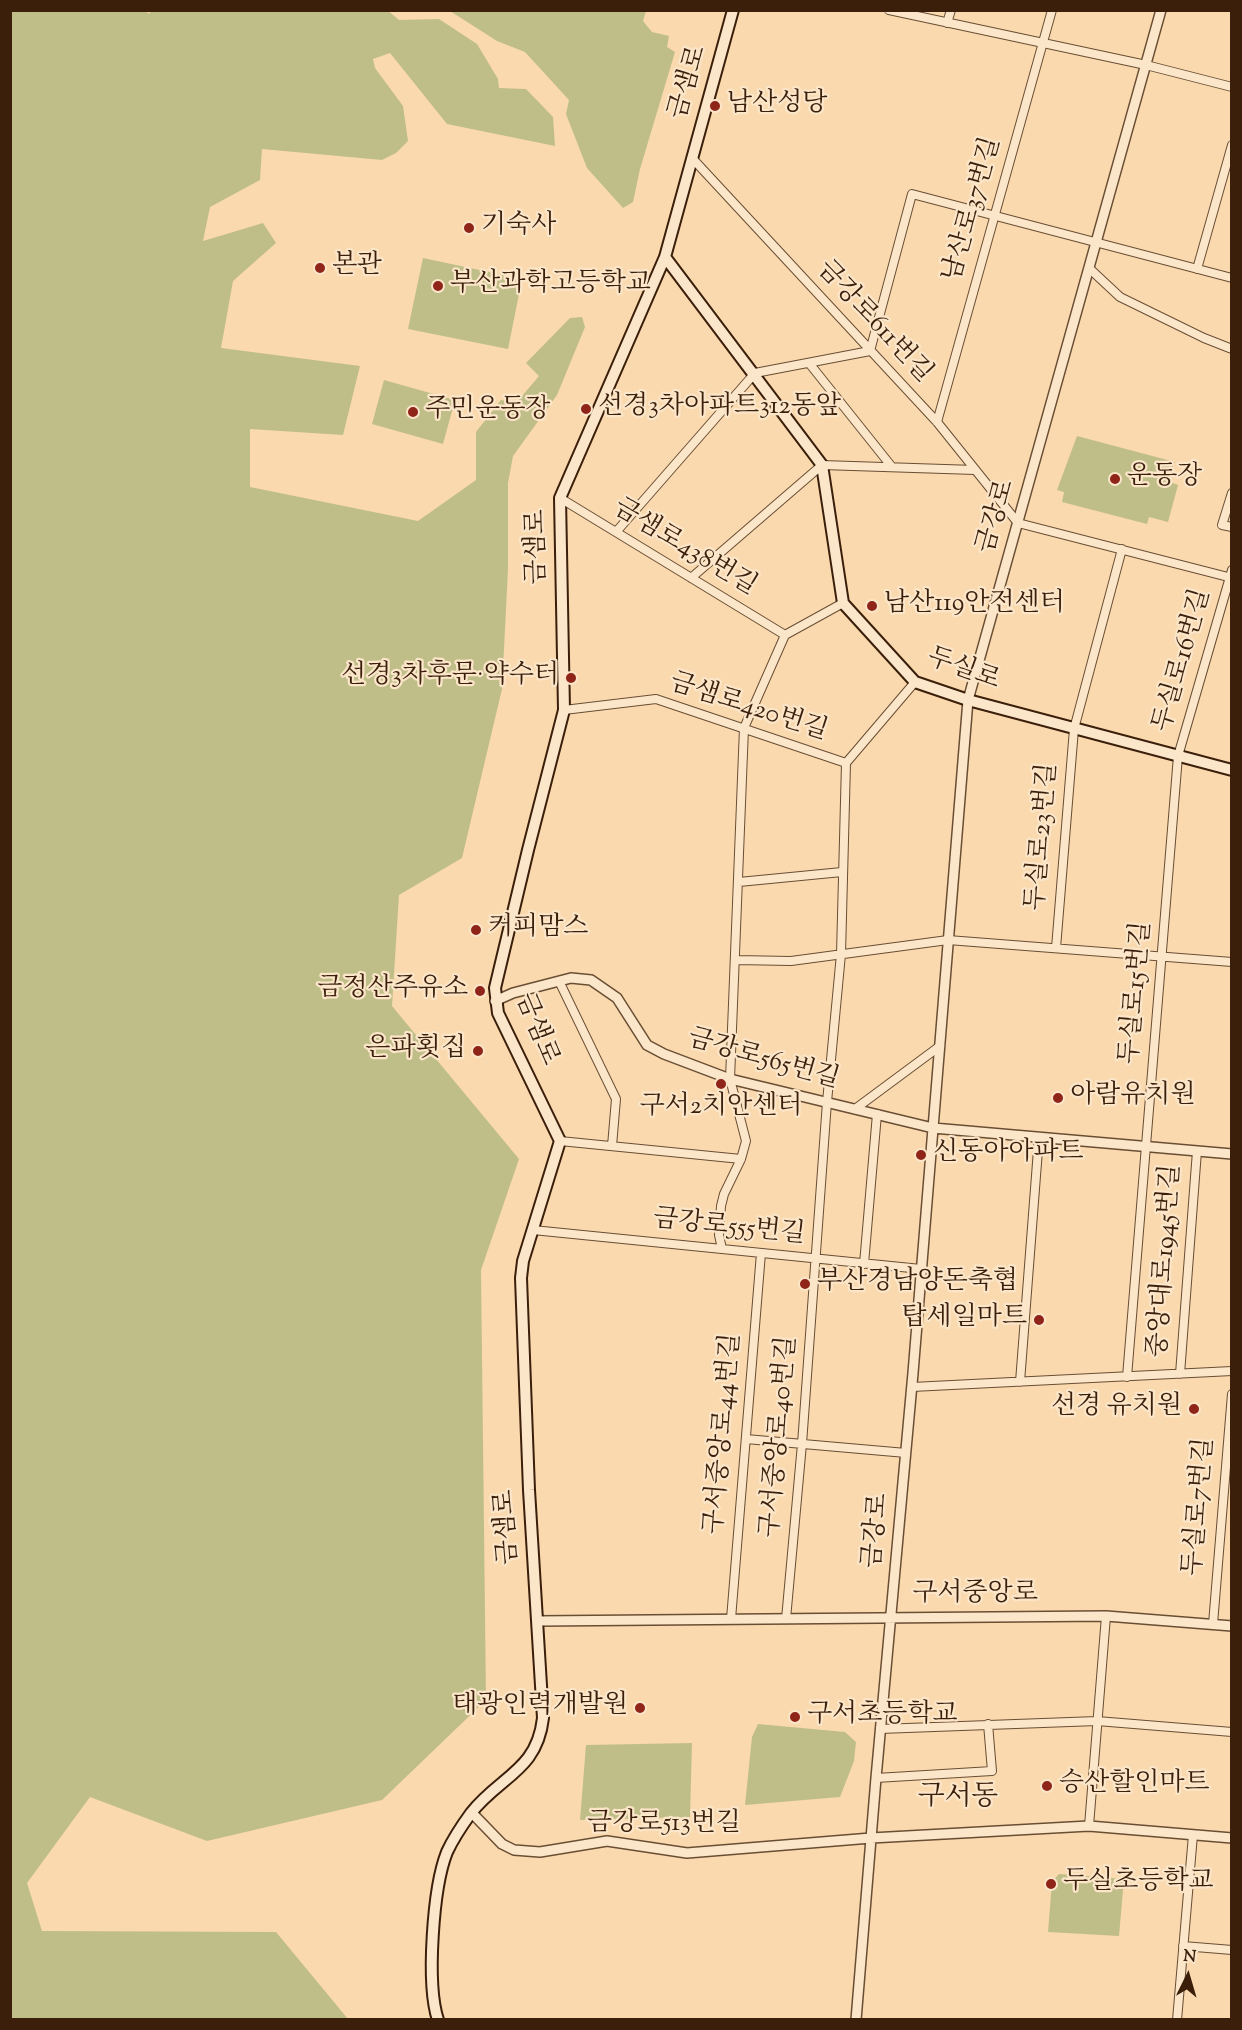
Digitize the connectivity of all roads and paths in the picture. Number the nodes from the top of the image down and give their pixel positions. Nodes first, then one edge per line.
1 (733, 10) edge
2 (889, 10) edge
3 (951, 10) edge
4 (1052, 10) edge
5 (1161, 10) edge
6 (947, 23) junction
7 (1043, 43) junction
8 (1146, 65) junction
9 (1232, 87) edge
10 (1232, 145) edge
11 (692, 158) junction
12 (1222, 180) junction
13 (1232, 183) edge
14 (994, 216) junction
15 (1097, 244) junction
16 (665, 257) junction
17 (1090, 269) junction
18 (1197, 269) junction
19 (1232, 278) edge
20 (1232, 349) edge
21 (870, 351) junction
22 (809, 363) junction
23 (755, 373) junction
24 (937, 422) junction
25 (822, 465) junction
26 (892, 467) junction
27 (975, 470) junction
28 (1232, 493) edge
29 (560, 498) junction
30 (1018, 522) junction
31 (1232, 527) edge
32 (616, 532) junction
33 (1122, 549) junction
34 (1231, 575) edge
35 (691, 578) junction
36 (843, 603) junction
37 (785, 635) junction
38 (915, 682) junction
39 (968, 700) junction
40 (564, 710) junction
41 (744, 728) junction
42 (1074, 729) junction
43 (1178, 756) junction
44 (846, 763) junction
45 (1232, 770) edge
46 (842, 872) junction
47 (739, 882) junction
48 (948, 940) junction
49 (1056, 948) junction
50 (841, 954) junction
51 (1162, 956) junction
52 (736, 960) junction
53 (1232, 962) edge
54 (559, 981) junction
55 (495, 1001) junction
56 (940, 1046) junction
57 (730, 1079) junction
58 (827, 1102) junction
59 (855, 1109) junction
60 (877, 1114) junction
61 (933, 1128) junction
62 (1039, 1137) junction
63 (560, 1141) junction
64 (612, 1146) junction
65 (1146, 1146) junction
66 (1197, 1151) junction
67 (1232, 1154) edge
68 (741, 1159) junction
69 (532, 1230) junction
70 (722, 1249) junction
71 (761, 1253) junction
72 (816, 1259) junction
73 (864, 1264) junction
74 (921, 1269) junction
75 (1232, 1371) edge
76 (1180, 1374) junction
77 (1127, 1377) junction
78 (1020, 1382) junction
79 (912, 1387) junction
80 (1232, 1394) edge
81 (746, 1439) junction
82 (802, 1444) junction
83 (906, 1453) junction
84 (1106, 1616) junction
85 (890, 1618) junction
86 (731, 1619) junction
87 (786, 1619) junction
88 (538, 1621) junction
89 (1213, 1624) junction
90 (1232, 1626) edge
91 (1096, 1721) junction
92 (988, 1724) junction
93 (880, 1729) junction
94 (1232, 1732) edge
95 (876, 1778) junction
96 (472, 1813) junction
97 (1089, 1826) junction
98 (1193, 1835) junction
99 (871, 1838) junction
100 (1232, 1838) edge
101 (1183, 1946) junction
102 (1232, 1950) edge
103 (438, 2019) edge
104 (856, 2019) edge
105 (1177, 2019) edge

1 - 11 main road, 금샘로
2 - 6 street
3 - 6 street
4 - 7 street, 남산로37번길
5 - 8 street, 금강로
6 - 7 street
7 - 8 street
7 - 14 street, 남산로37번길
8 - 9 street
8 - 15 street, 금강로
10 - 12 street
11 - 16 main road, 금샘로
11 - 21 street, 금강로611번길
12 - 13 street
12 - 18 street
14 - 15 street
14 - 21 street
14 - 24 street, 남산로37번길
15 - 17 street, 금강로
15 - 18 street
16 - 23 main road
16 - 29 main road, 금샘로
17 - 20 street
17 - 30 street, 금강로
18 - 19 street
21 - 22 street
21 - 24 street, 금강로611번길
22 - 23 street
22 - 26 street
23 - 25 main road
23 - 32 street
24 - 27 street, 금강로611번길
25 - 26 street
25 - 35 street
25 - 36 main road
26 - 27 street
27 - 30 street, 금강로611번길
28 - 31 street
29 - 32 street, 금샘로438번길
29 - 40 main road, 금샘로
30 - 33 street
30 - 39 street, 금강로
32 - 35 street, 금샘로438번길
33 - 34 street
33 - 42 street, 두실로23번길
34 - 43 street, 두실로16번길
35 - 37 street, 금샘로438번길
36 - 37 street
36 - 38 main road, 두실로
37 - 41 street
38 - 39 main road, 두실로
38 - 44 street
39 - 42 main road, 두실로
39 - 48 street, 금강로
40 - 41 street, 금샘로420번길
40 - 55 main road, 금샘로
41 - 44 street, 금샘로420번길
41 - 47 street
42 - 43 main road, 두실로
42 - 49 street, 두실로23번길
43 - 45 main road, 두실로
43 - 51 street, 두실로15번길
44 - 46 street, 구서중앙로40번길
46 - 47 street
46 - 50 street, 구서중앙로40번길
47 - 52 street
48 - 49 street
48 - 50 street
48 - 56 street, 금강로
49 - 51 street
50 - 52 street
50 - 58 street, 구서중앙로40번길
51 - 53 street
51 - 65 street, 두실로15번길
52 - 57 street
54 - 55 street, 금강로565번길
54 - 57 street, 금강로565번길
54 - 64 street
55 - 63 main road, 금샘로
56 - 59 street
56 - 61 street, 금강로
57 - 58 street, 금강로565번길
57 - 68 street
58 - 59 street, 금강로565번길
58 - 72 street, 구서중앙로40번길
59 - 60 street, 금강로565번길
60 - 61 street, 금강로565번길
60 - 73 street
61 - 62 street, 중앙대로1945번길
61 - 74 street, 금강로
62 - 65 street, 중앙대로1945번길
62 - 78 street
63 - 64 street
63 - 69 main road, 금샘로
64 - 68 street
65 - 66 street, 중앙대로1945번길
65 - 77 street, 두실로15번길
66 - 67 street, 중앙대로1945번길
66 - 76 street, 중앙대로1945번길
68 - 70 street
69 - 70 street, 금강로555번길
69 - 88 main road, 금샘로
70 - 71 street, 금강로555번길
71 - 72 street, 금강로555번길
71 - 81 street, 구서중앙로44번길
72 - 73 street, 금강로555번길
72 - 82 street, 구서중앙로40번길
73 - 74 street, 금강로555번길
74 - 79 street, 금강로
75 - 76 street
76 - 77 street
77 - 78 street
78 - 79 street
79 - 83 street, 금강로
80 - 89 street, 두실로7번길
81 - 82 street
81 - 86 street, 구서중앙로44번길
82 - 83 street
82 - 87 street, 구서중앙로40번길
83 - 85 street, 금강로
84 - 85 street, 구서중앙로
84 - 89 street, 구서중앙로
84 - 91 street
85 - 87 street, 구서중앙로
85 - 93 street, 금강로
86 - 87 street, 구서중앙로
86 - 88 street, 구서중앙로
88 - 96 main road, 금샘로
89 - 90 street, 구서중앙로
91 - 92 street
91 - 94 street
91 - 97 street
92 - 93 street
92 - 95 street
93 - 95 street, 금강로
95 - 99 street, 금강로
96 - 99 street, 금강로513번길
96 - 103 main road, 금샘로
97 - 98 street, 금강로513번길
97 - 99 street, 금강로513번길
98 - 100 street, 금강로513번길
98 - 101 street
99 - 104 street, 금강로
101 - 102 street
101 - 105 street

